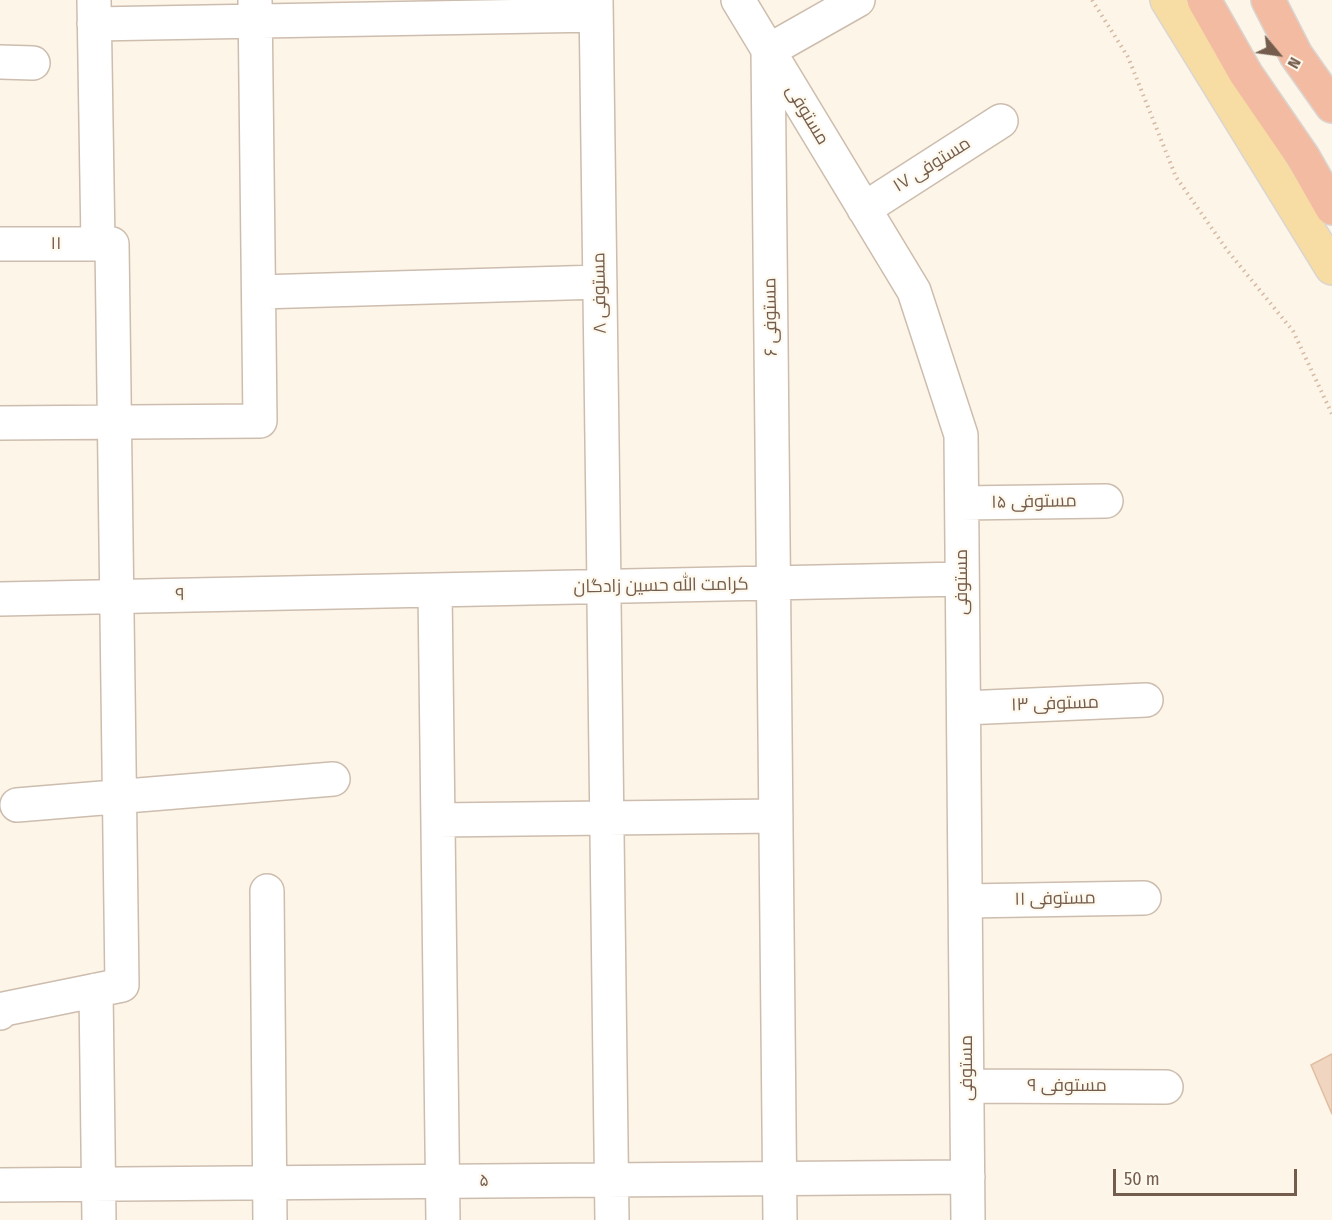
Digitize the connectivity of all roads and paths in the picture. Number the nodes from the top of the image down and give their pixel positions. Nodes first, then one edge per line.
1 (738, 0) edge
2 (858, 0) edge
3 (1092, 0) edge
4 (1167, 0) edge
5 (1204, 0) edge
6 (1215, 0) edge
7 (1268, 0) edge
8 (596, 7) edge
9 (429, 9) edge
10 (255, 10) edge
11 (94, 12) edge
12 (768, 51) junction
13 (0, 62) edge
14 (33, 63) dead end
15 (1332, 106) edge
16 (1001, 122) dead end
17 (1317, 160) edge
18 (1332, 208) edge
19 (864, 209) junction
20 (0, 244) edge
21 (105, 244) junction
22 (1332, 268) edge
23 (600, 282) junction
24 (259, 292) junction
25 (1332, 414) edge
26 (114, 422) junction
27 (0, 423) edge
28 (1106, 501) dead end
29 (962, 503) junction
30 (962, 579) junction
31 (774, 583) junction
32 (435, 590) junction
33 (359, 592) joint
34 (604, 594) junction
35 (117, 596) junction
36 (0, 599) edge
37 (1146, 700) dead end
38 (964, 708) junction
39 (333, 779) dead end
40 (120, 796) junction
41 (17, 805) dead end
42 (776, 816) junction
43 (607, 818) junction
44 (438, 820) junction
45 (267, 891) dead end
46 (1144, 898) dead end
47 (966, 901) junction
48 (96, 990) junction
49 (0, 1013) edge
50 (967, 1086) junction
51 (1166, 1087) dead end
52 (968, 1177) junction
53 (780, 1179) junction
54 (611, 1180) junction
55 (442, 1181) junction
56 (270, 1182) junction
57 (99, 1184) junction
58 (0, 1185) edge
59 (99, 1220) edge
60 (270, 1220) edge
61 (443, 1220) edge
62 (612, 1220) edge
63 (780, 1220) edge
64 (968, 1220) edge

1 - 12 street, مستوفی
2 - 12 street
3 - 25 path
4 - 22 main road
5 - 17 highway
6 - 17 highway
7 - 15 highway
8 - 9 street
8 - 23 street, مستوفی ۸
9 - 10 street
10 - 11 street
10 - 24 street
11 - 21 street
12 - 19 street, مستوفی
12 - 31 street, مستوفی ۶
13 - 14 street
16 - 19 street, مستوفی ۱۷
17 - 18 highway
19 - 29 street, مستوفی
20 - 21 street, ۱۱
21 - 26 street
23 - 24 street
23 - 34 street, مستوفی ۸
24 - 26 street
26 - 27 street
26 - 35 street
28 - 29 street, مستوفی ۱۵
29 - 30 street, مستوفی
30 - 31 street, کرامت الله حسین زادگان
30 - 38 street, مستوفی
31 - 34 street, کرامت الله حسین زادگان
31 - 42 street, مستوفی ۶
32 - 33 street, کرامت الله حسین زادگان
32 - 34 street, کرامت الله حسین زادگان
32 - 44 street
33 - 35 street, ۹
34 - 43 street, مستوفی ۸
35 - 36 street, ۹
35 - 40 street
37 - 38 street, مستوفی ۱۳
38 - 47 street, مستوفی
39 - 40 street
40 - 41 street
40 - 48 street
42 - 43 street
42 - 53 street, مستوفی ۶
43 - 44 street
43 - 54 street, مستوفی ۸
44 - 55 street
45 - 56 street
46 - 47 street, مستوفی ۱۱
47 - 50 street, مستوفی
48 - 49 street
48 - 57 street
50 - 51 street, مستوفی ۹
50 - 52 street, مستوفی
52 - 53 street, ۵
52 - 64 street, مستوفی
53 - 54 street, ۵
53 - 63 street, مستوفی ۶
54 - 55 street, ۵
54 - 62 street, مستوفی ۸
55 - 56 street, ۵
55 - 61 street
56 - 57 street, ۵
56 - 60 street
57 - 58 street, ۵
57 - 59 street

